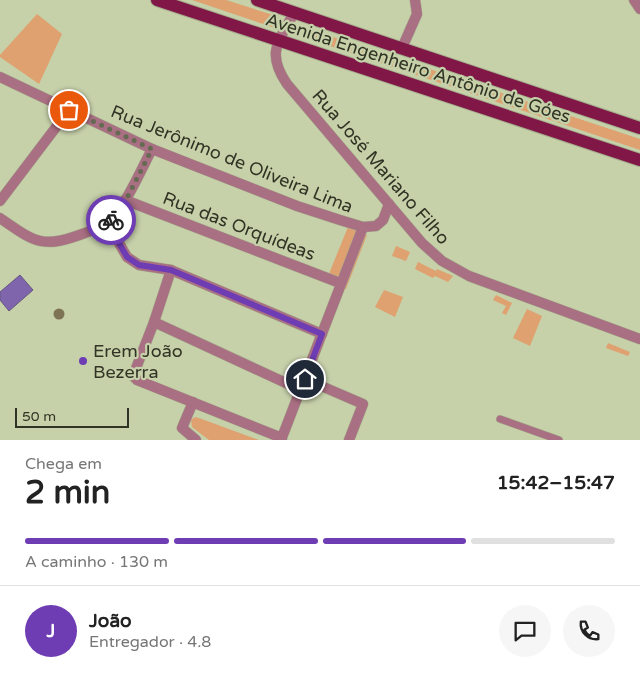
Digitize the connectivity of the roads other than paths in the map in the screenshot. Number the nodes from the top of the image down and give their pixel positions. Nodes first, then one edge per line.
1 (157, 0) edge
2 (257, 0) edge
3 (415, 0) edge
4 (634, 0) edge
5 (640, 9) edge
6 (294, 13) junction
7 (278, 40) junction
8 (402, 48) junction
9 (0, 77) edge
10 (69, 110) junction
11 (640, 128) edge
12 (152, 149) junction
13 (640, 160) edge
14 (0, 200) edge
15 (126, 200) junction
16 (389, 204) junction
17 (0, 218) edge
18 (108, 224) junction
19 (363, 228) junction
20 (171, 270) junction
21 (340, 283) junction
22 (154, 322) junction
23 (322, 334) junction
24 (640, 339) edge
25 (305, 379) junction
26 (301, 390) junction
27 (193, 402) junction
28 (500, 419) dead end
29 (281, 439) edge
30 (196, 440) edge
31 (349, 440) edge
32 (559, 440) edge

1 - 7 main road, Avenida Engenheiro Antônio de Góes
2 - 6 main road, Avenida Engenheiro Antônio de Góes
3 - 8 street
4 - 5 street
6 - 7 street, Rua José Mariano Filho
6 - 8 main road, Avenida Engenheiro Antônio de Góes
7 - 13 main road, Avenida Engenheiro Antônio de Góes
7 - 16 street, Rua José Mariano Filho
8 - 11 main road, Avenida Engenheiro Antônio de Góes
9 - 10 street, Rua Jerônimo de Oliveira Lima
10 - 12 street, Rua Jerônimo de Oliveira Lima
10 - 14 street
12 - 15 street
12 - 19 street, Rua Jerônimo de Oliveira Lima
15 - 18 street
15 - 21 street, Rua das Orquídeas
16 - 19 street, Rua Jerônimo de Oliveira Lima
16 - 24 street, Rua José Mariano Filho
17 - 18 street
18 - 20 street
19 - 21 street
20 - 22 street
20 - 23 street
21 - 23 street
22 - 26 street
22 - 27 street
23 - 25 street
25 - 26 street
25 - 31 street
26 - 29 street
27 - 29 street
27 - 30 street
28 - 32 lane

